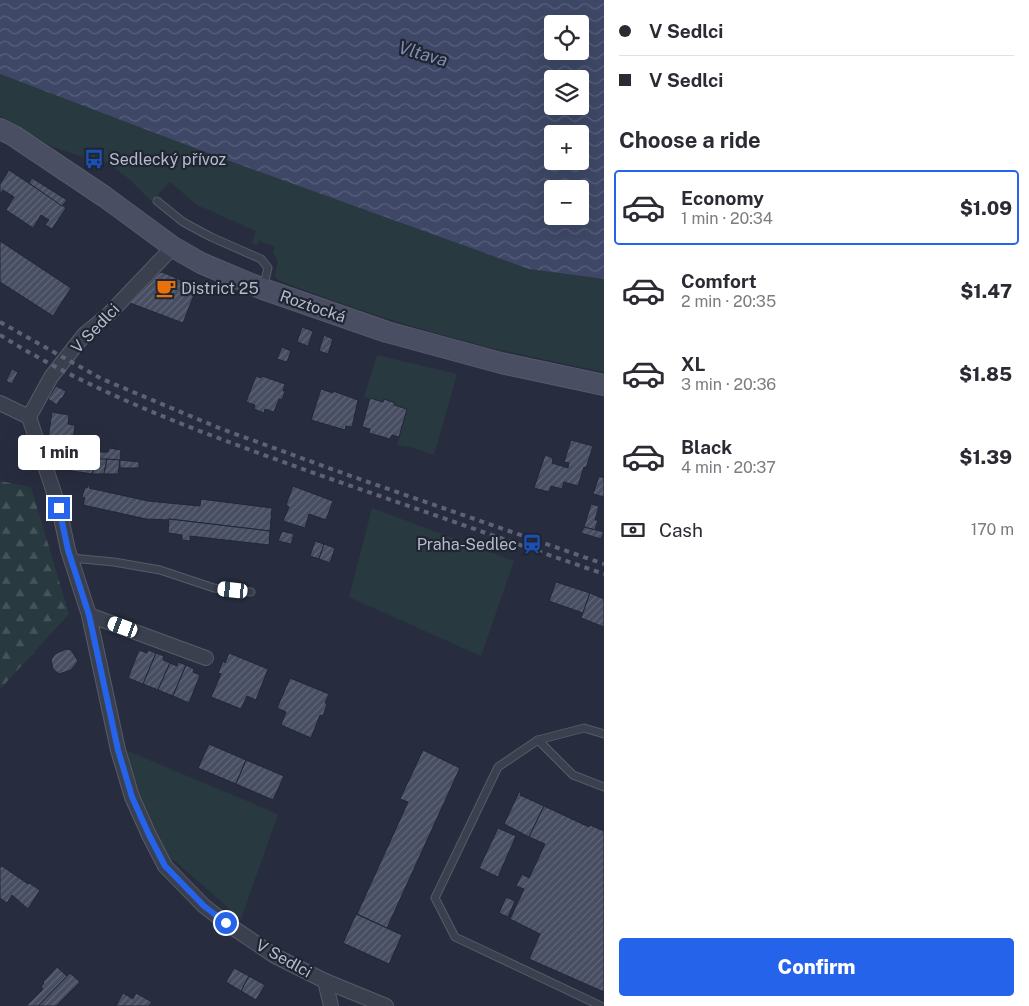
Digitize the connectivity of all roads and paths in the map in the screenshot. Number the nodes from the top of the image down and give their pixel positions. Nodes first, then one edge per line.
1 (0, 129) edge
2 (157, 201) dead end
3 (173, 247) junction
4 (263, 289) junction
5 (604, 385) edge
6 (0, 403) edge
7 (29, 417) junction
8 (70, 558) junction
9 (251, 592) dead end
10 (89, 615) junction
11 (206, 658) dead end
12 (604, 734) edge
13 (538, 740) junction
14 (604, 788) edge
15 (325, 981) junction
16 (331, 1006) edge
17 (386, 1006) edge
18 (601, 1006) edge

1 - 3 main road, Roztocká
2 - 4 lane
3 - 4 main road, Roztocká
3 - 7 street, V Sedlci
4 - 5 main road, Roztocká
6 - 7 street
7 - 8 street, V Sedlci
8 - 9 lane
8 - 10 street, V Sedlci
10 - 11 street
10 - 15 street, V Sedlci
12 - 13 lane
13 - 14 lane
13 - 18 lane
15 - 16 street
15 - 17 street, V Sedlci

